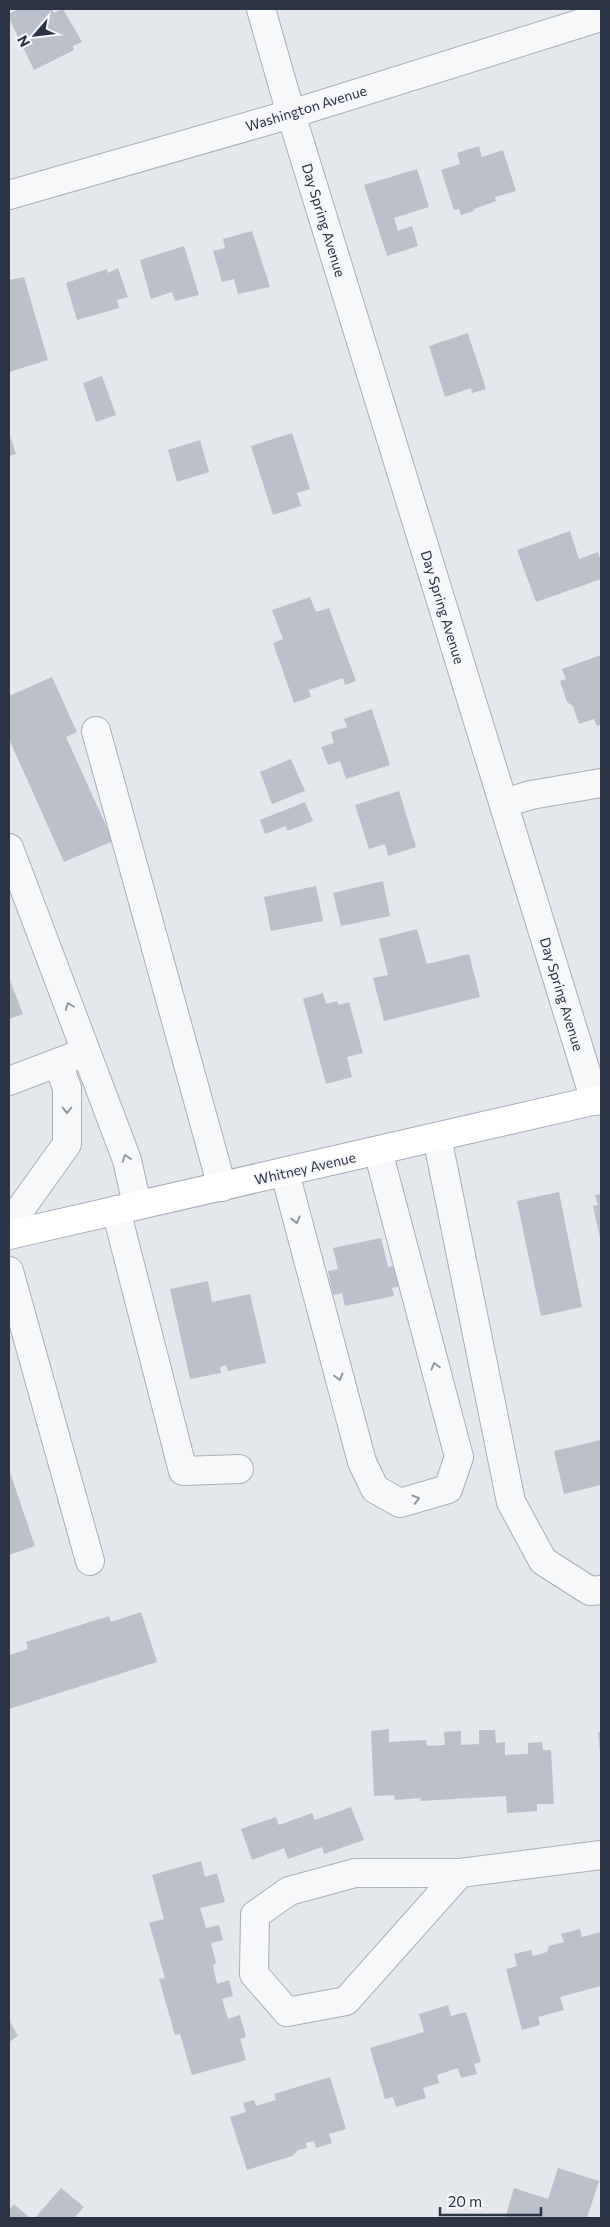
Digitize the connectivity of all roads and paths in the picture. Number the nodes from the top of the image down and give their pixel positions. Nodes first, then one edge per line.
1 (262, 9) edge
2 (601, 18) edge
3 (291, 114) junction
4 (9, 195) edge
5 (96, 731) dead end
6 (601, 783) edge
7 (504, 803) junction
8 (9, 848) edge
9 (86, 1052) junction
10 (58, 1063) junction
11 (9, 1081) edge
12 (598, 1100) edge
13 (437, 1137) junction
14 (378, 1151) junction
15 (285, 1173) junction
16 (222, 1186) junction
17 (127, 1208) junction
18 (9, 1226) edge
19 (9, 1234) edge
20 (9, 1271) edge
21 (239, 1469) dead end
22 (90, 1562) dead end
23 (601, 1590) edge
24 (601, 1855) edge
25 (460, 1873) junction

1 - 3 street, Day Spring Avenue
2 - 3 street, Washington Avenue
3 - 4 street, Washington Avenue
3 - 7 street, Day Spring Avenue
5 - 16 street
6 - 7 street
7 - 12 street, Day Spring Avenue
9 -> 8 street
9 - 10 street
17 -> 9 street
10 - 11 street
10 -> 18 street
12 - 13 main road, Whitney Avenue
13 - 14 main road, Whitney Avenue
13 - 23 street
14 - 15 main road, Whitney Avenue
15 -> 14 street
15 - 16 main road, Whitney Avenue
16 - 17 main road, Whitney Avenue
17 - 19 main road, Whitney Avenue
17 - 21 street
20 - 22 street
24 - 25 street
25 - 25 street

